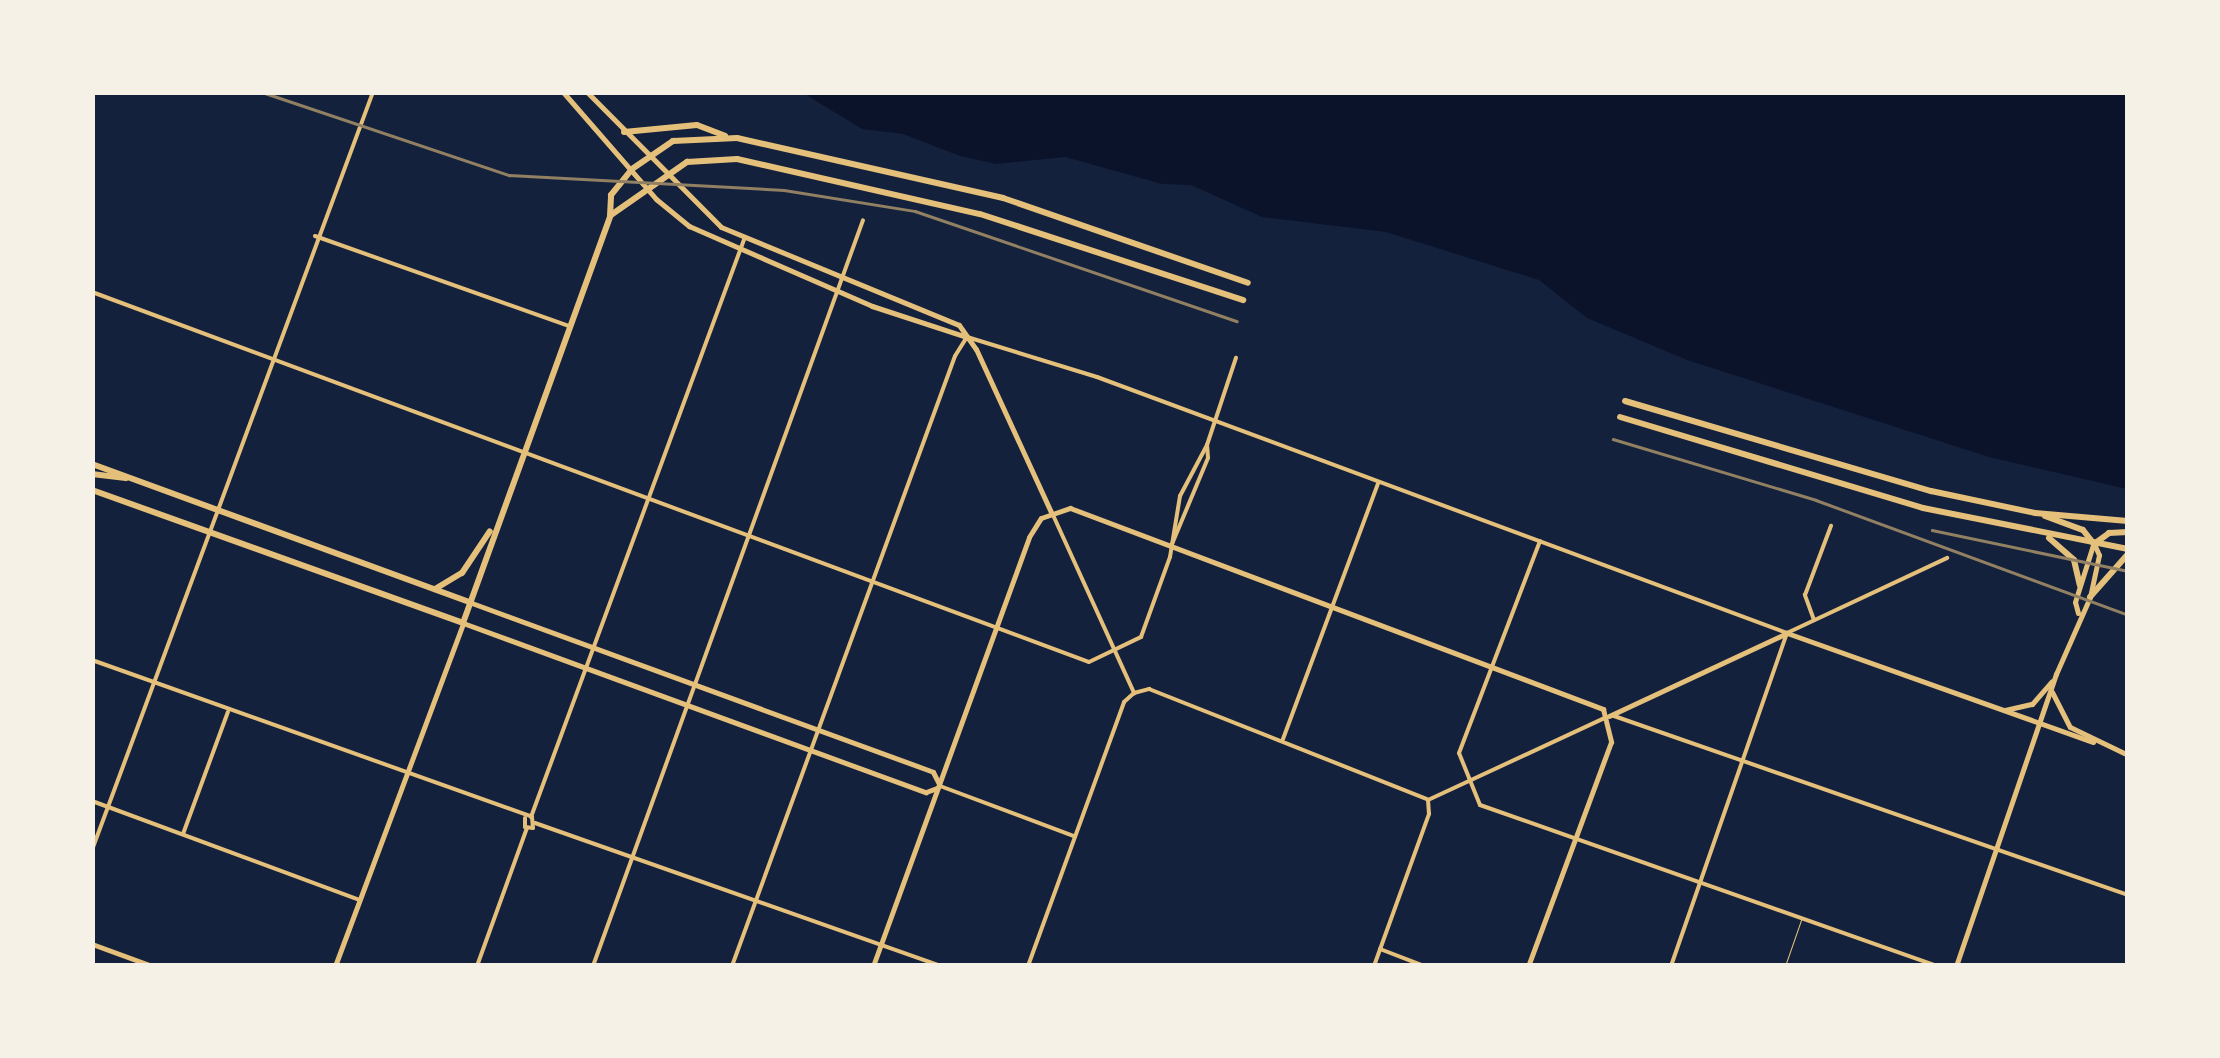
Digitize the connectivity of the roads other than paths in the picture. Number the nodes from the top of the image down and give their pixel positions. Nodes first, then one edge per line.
1 (373, 92) edge
2 (563, 92) edge
3 (587, 92) edge
4 (624, 132) junction
5 (726, 137) junction
6 (646, 156) junction
7 (632, 168) junction
8 (666, 176) junction
9 (646, 186) junction
10 (610, 216) junction
11 (863, 220) dead end
12 (315, 236) junction
13 (745, 237) junction
14 (740, 251) junction
15 (843, 275) junction
16 (1248, 284) dead end
17 (839, 288) junction
18 (92, 292) edge
19 (1243, 300) dead end
20 (569, 326) junction
21 (967, 337) junction
22 (1236, 358) dead end
23 (272, 359) junction
24 (1624, 401) dead end
25 (1620, 418) dead end
26 (1214, 423) junction
27 (1207, 445) junction
28 (523, 452) junction
29 (92, 464) edge
30 (92, 474) edge
31 (132, 478) junction
32 (1378, 482) junction
33 (92, 490) edge
34 (649, 496) junction
35 (217, 509) junction
36 (1051, 512) junction
37 (2035, 512) junction
38 (2128, 521) edge
39 (494, 526) junction
40 (1831, 526) dead end
41 (749, 532) junction
42 (2128, 532) edge
43 (208, 533) junction
44 (2046, 536) junction
45 (1540, 541) junction
46 (1172, 544) junction
47 (2094, 544) junction
48 (2128, 551) edge
49 (1947, 558) dead end
50 (874, 580) junction
51 (2080, 585) junction
52 (433, 589) junction
53 (2090, 597) junction
54 (470, 602) junction
55 (1333, 605) junction
56 (2078, 614) junction
57 (1814, 620) junction
58 (462, 623) junction
59 (998, 628) junction
60 (1786, 633) junction
61 (594, 648) junction
62 (1115, 651) junction
63 (92, 660) edge
64 (1494, 664) junction
65 (585, 669) junction
66 (2056, 674) junction
67 (694, 682) junction
68 (153, 683) junction
69 (2051, 689) junction
70 (1134, 693) junction
71 (685, 707) junction
72 (228, 710) junction
73 (2002, 710) junction
74 (1608, 717) junction
75 (2040, 724) junction
76 (819, 729) junction
77 (1284, 739) junction
78 (2093, 742) junction
79 (811, 752) junction
80 (2128, 755) edge
81 (1746, 758) junction
82 (407, 776) junction
83 (1468, 781) junction
84 (940, 786) junction
85 (1428, 800) junction
86 (92, 801) edge
87 (108, 806) junction
88 (528, 818) junction
89 (536, 823) junction
90 (527, 828) junction
91 (184, 834) junction
92 (1074, 836) junction
93 (1576, 837) junction
94 (1998, 849) junction
95 (92, 850) edge
96 (630, 858) junction
97 (1702, 880) junction
98 (2128, 896) edge
99 (359, 900) junction
100 (755, 904) junction
101 (1802, 916) junction
102 (92, 944) edge
103 (881, 946) junction
104 (1380, 949) junction
105 (152, 966) edge
106 (335, 966) edge
107 (477, 966) edge
108 (593, 966) edge
109 (732, 966) edge
110 (874, 966) edge
111 (940, 966) edge
112 (1028, 966) edge
113 (1374, 966) edge
114 (1424, 966) edge
115 (1528, 966) edge
116 (1671, 966) edge
117 (1784, 966) edge
118 (1937, 966) edge
119 (1956, 966) edge

1 - 12 street
2 - 7 street
3 - 4 street
4 - 5 main road
4 - 6 street
5 - 6 main road
5 - 16 main road
6 - 7 main road
6 - 8 street
7 - 9 street
7 - 10 main road
8 - 9 main road
8 - 13 street
8 - 19 main road
9 - 10 main road
9 - 14 street
10 - 20 main road
11 - 15 street
12 - 20 street
12 - 23 street
13 - 14 street
13 - 15 street
14 - 17 street
14 - 34 street
15 - 17 street
15 - 21 street
17 - 21 street
17 - 41 street
18 - 23 street
20 - 28 main road
21 - 26 street
21 - 36 street
21 - 50 street
22 - 26 street
23 - 28 street
23 - 35 street
24 - 37 main road
25 - 44 main road
26 - 27 street
26 - 32 street
27 - 46 street
27 - 46 street
28 - 34 street
28 - 39 main road
29 - 31 main road
30 - 31 main road
31 - 35 main road
32 - 45 street
32 - 55 street
33 - 43 main road
34 - 41 street
34 - 61 street
35 - 43 street
35 - 52 main road
36 - 46 street
36 - 59 street
36 - 62 street
37 - 38 main road
37 - 47 main road
39 - 52 main road
39 - 54 main road
40 - 57 street
41 - 50 street
41 - 67 street
42 - 47 main road
43 - 58 main road
43 - 68 street
44 - 47 main road
44 - 51 main road
45 - 60 street
45 - 64 street
46 - 55 street
46 - 62 street
47 - 48 main road
47 - 51 street
47 - 53 street
48 - 53 main road
49 - 57 street
50 - 59 street
50 - 76 street
51 - 56 street
52 - 54 main road
53 - 56 street
54 - 58 main road
54 - 61 street
55 - 64 street
55 - 77 street
56 - 66 street
57 - 60 street
58 - 65 street
58 - 82 street
59 - 62 street
59 - 84 street
60 - 73 street
60 - 74 street
60 - 81 street
61 - 65 street
61 - 67 street
62 - 70 street
63 - 68 street
64 - 74 street
64 - 83 street
65 - 71 street
65 - 88 street
66 - 69 street
66 - 73 street
67 - 71 street
67 - 76 street
68 - 72 street
68 - 87 street
69 - 75 street
69 - 78 street
70 - 77 street
70 - 92 street
71 - 79 street
71 - 96 street
72 - 82 street
72 - 91 street
73 - 75 street
74 - 81 street
74 - 83 street
74 - 93 street
75 - 78 street
75 - 94 street
76 - 79 street
76 - 84 street
77 - 85 street
78 - 80 street
79 - 84 street
79 - 100 street
81 - 94 street
81 - 97 street
82 - 88 street
82 - 99 street
83 - 85 street
83 - 93 street
84 - 92 street
84 - 103 street
85 - 104 street
86 - 87 street
87 - 91 street
87 - 95 street
88 - 89 street
88 - 90 street
89 - 90 street
89 - 96 street
90 - 107 street
91 - 99 street
92 - 112 street
93 - 97 street
93 - 115 street
94 - 98 street
94 - 119 street
96 - 100 street
96 - 108 street
97 - 101 street
97 - 116 street
99 - 106 street
100 - 103 street
100 - 109 street
101 - 117 lane
101 - 118 street
102 - 105 street
103 - 110 street
103 - 111 street
104 - 113 street
104 - 114 street

